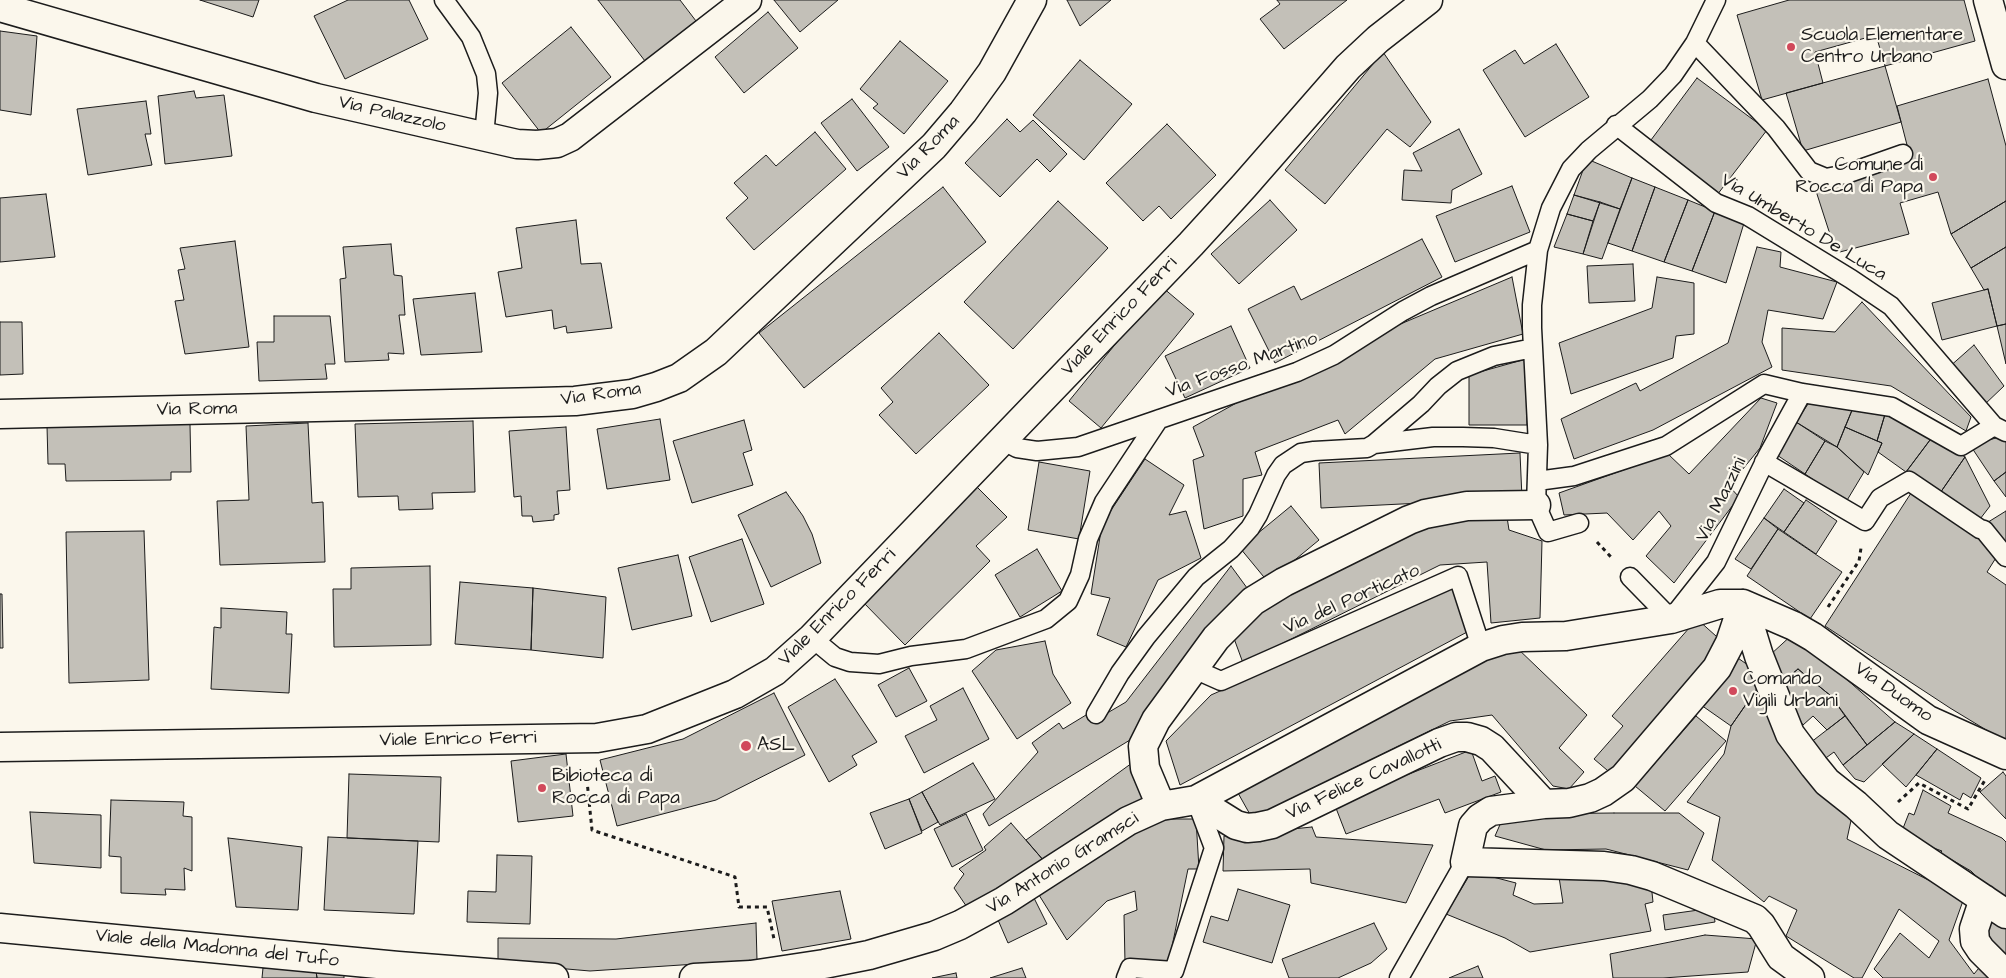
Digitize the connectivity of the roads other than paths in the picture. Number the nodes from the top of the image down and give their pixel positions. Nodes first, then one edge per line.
1 (444, 0) edge
2 (747, 0) edge
3 (1032, 0) edge
4 (1428, 0) edge
5 (1716, 0) edge
6 (1988, 0) edge
7 (0, 7) edge
8 (1695, 43) junction
9 (2006, 65) edge
10 (1616, 125) junction
11 (484, 136) junction
12 (1903, 154) dead end
13 (1538, 250) junction
14 (1533, 348) junction
15 (1802, 393) junction
16 (0, 414) edge
17 (1158, 419) junction
18 (2000, 429) edge
19 (1002, 440) junction
20 (1538, 445) junction
21 (1366, 447) junction
22 (1764, 462) junction
23 (1537, 493) junction
24 (1579, 523) road end
25 (2006, 557) edge
26 (1630, 577) road end
27 (1743, 604) junction
28 (1671, 619) junction
29 (1552, 637) joint
30 (812, 638) junction
31 (1481, 647) junction
32 (1194, 669) junction
33 (1096, 714) dead end
34 (0, 747) edge
35 (1997, 765) edge
36 (1196, 800) junction
37 (1544, 804) junction
38 (1162, 806) junction
39 (1465, 862) junction
40 (1984, 899) junction
41 (2006, 914) edge
42 (0, 928) edge
43 (2006, 975) edge
44 (554, 978) edge
45 (694, 978) edge
46 (1126, 978) edge
47 (1399, 978) edge
48 (1810, 978) edge

1 - 11 lane
2 - 11 street, Via Palazzolo
3 - 16 street, Via Roma
4 - 19 street, Viale Enrico Ferri
5 - 8 lane
6 - 9 street
7 - 11 street, Via Palazzolo
8 - 10 lane
8 - 12 lane
10 - 13 lane
10 - 18 lane, Via Umberto De Luca
13 - 14 lane
13 - 17 lane, Via Fosso Martino
14 - 20 lane
14 - 21 lane
15 - 18 lane
15 - 22 lane, Via Mazzini
15 - 23 lane
17 - 19 lane, Via Fosso Martino
17 - 30 lane
19 - 30 street, Viale Enrico Ferri
20 - 21 lane
20 - 23 lane
21 - 33 lane
22 - 25 lane
22 - 28 lane, Via Mazzini
23 - 24 lane
23 - 32 street
26 - 28 lane
27 - 28 street, Via Duomo
27 - 35 street, Via Duomo
27 - 37 street
27 - 40 street
28 - 29 street, Via Duomo
29 - 31 street, Via Antonio Gramsci
30 - 34 street, Viale Enrico Ferri
31 - 32 lane, Via del Porticato
31 - 36 street, Via Antonio Gramsci
32 - 38 street
36 - 37 street, Via Felice Cavallotti
36 - 38 street, Via Antonio Gramsci
36 - 46 lane
37 - 39 street
38 - 45 street, Via Antonio Gramsci
39 - 47 lane
39 - 48 street
40 - 41 street
40 - 43 street
42 - 44 street, Viale della Madonna del Tufo

